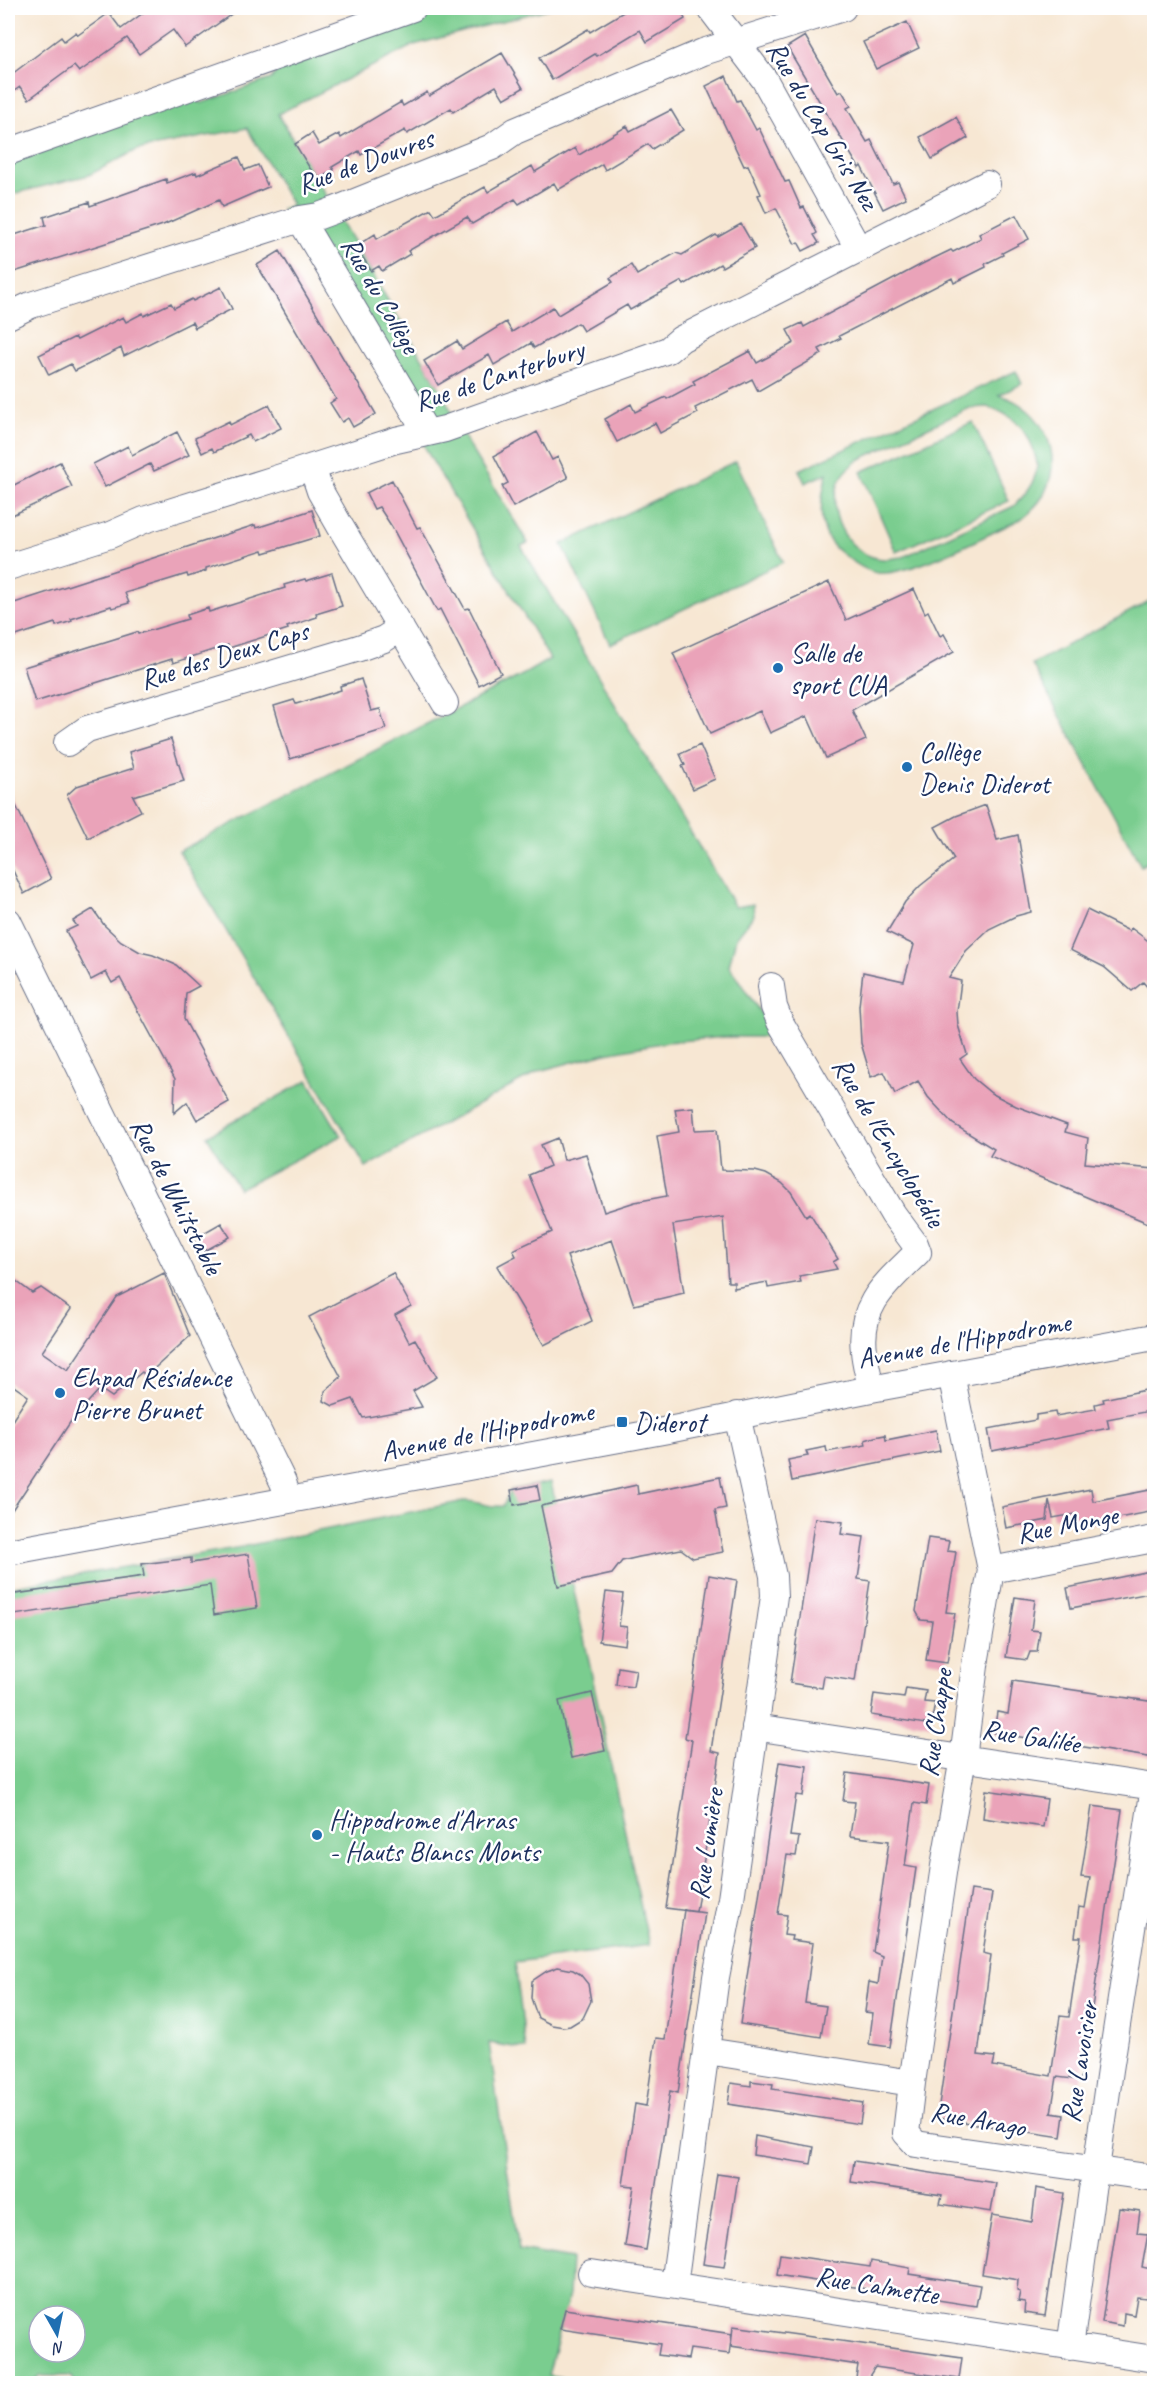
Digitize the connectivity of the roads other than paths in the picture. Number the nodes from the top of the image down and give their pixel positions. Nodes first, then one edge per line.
1 (413, 8) edge
2 (710, 8) edge
3 (843, 8) edge
4 (736, 42) junction
5 (8, 152) edge
6 (987, 184) dead end
7 (300, 219) junction
8 (858, 248) junction
9 (8, 316) edge
10 (427, 433) junction
11 (312, 467) junction
12 (8, 567) edge
13 (401, 628) junction
14 (445, 703) dead end
15 (67, 743) dead end
16 (8, 921) edge
17 (771, 986) dead end
18 (1155, 1337) edge
19 (951, 1374) junction
20 (871, 1389) junction
21 (737, 1415) junction
22 (289, 1500) junction
23 (1155, 1539) edge
24 (8, 1552) edge
25 (991, 1570) junction
26 (755, 1727) junction
27 (963, 1758) junction
28 (1154, 1787) edge
29 (707, 2050) junction
30 (912, 2083) junction
31 (1096, 2169) junction
32 (1155, 2178) edge
33 (591, 2273) dead end
34 (674, 2285) junction
35 (1070, 2347) junction
36 (1155, 2359) edge

1 - 5 street
2 - 4 street, Rue du Cap Gris Nez
3 - 4 street, Rue de Douvres
4 - 7 street, Rue de Douvres
4 - 8 street, Rue du Cap Gris Nez
6 - 8 street, Rue de Canterbury
7 - 9 street, Rue de Douvres
7 - 10 street, Rue du Collège
8 - 10 street, Rue de Canterbury
10 - 11 street, Rue de Canterbury
11 - 12 street, Rue de Canterbury
11 - 13 street
13 - 14 street
13 - 15 street, Rue des Deux Caps
16 - 22 street, Rue de Whitstable
17 - 20 street, Rue de l'Encyclopédie
18 - 19 street, Avenue de l'Hippodrome
19 - 20 street, Avenue de l'Hippodrome
19 - 25 street, Rue Chappe
20 - 21 street, Avenue de l'Hippodrome
21 - 22 street, Avenue de l'Hippodrome
21 - 26 street, Rue Lumière
22 - 24 street, Avenue de l'Hippodrome
23 - 25 street, Rue Monge
25 - 27 street, Rue Chappe
26 - 27 street, Rue Galilée
26 - 29 street, Rue Lumière
27 - 28 street, Rue Galilée
27 - 30 street, Rue Chappe
28 - 31 street, Rue Lavoisier
29 - 30 street, Rue Arago
29 - 34 street, Rue Lumière
30 - 31 street, Rue Arago
31 - 32 street, Rue Arago
31 - 35 street, Rue Lavoisier
33 - 34 street, Rue Calmette
34 - 35 street, Rue Calmette
35 - 36 street, Rue Calmette

